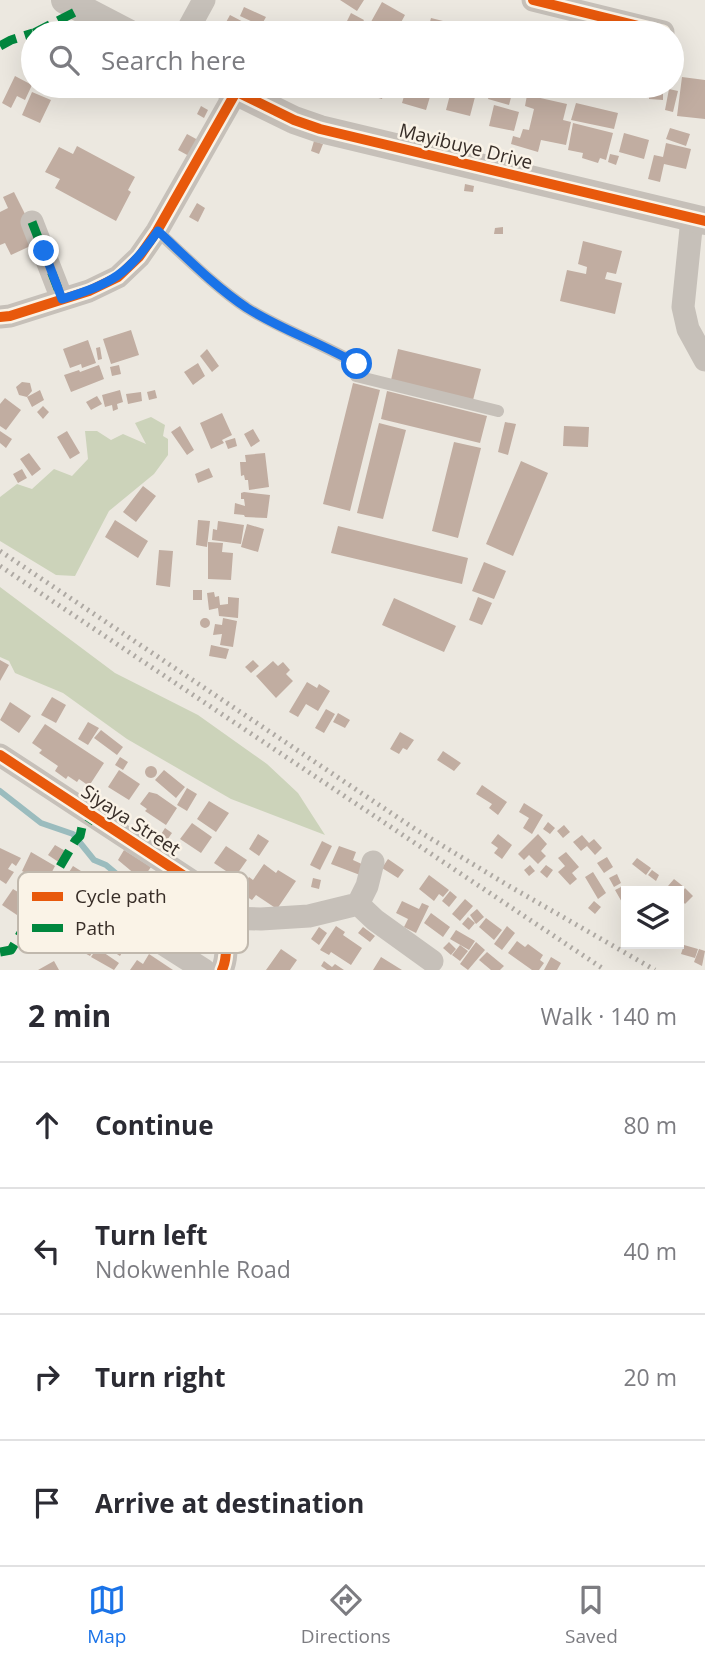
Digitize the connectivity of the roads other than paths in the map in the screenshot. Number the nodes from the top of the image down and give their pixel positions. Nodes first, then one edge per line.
1 (65, 0) edge
2 (204, 0) edge
3 (533, 0) edge
4 (105, 21) edge
5 (193, 21) edge
6 (618, 21) edge
7 (226, 98) edge
8 (249, 98) edge
9 (699, 220) edge
10 (32, 222) dead end
11 (158, 231) junction
12 (62, 299) junction
13 (0, 317) edge
14 (705, 359) edge
15 (498, 411) dead end
16 (0, 755) edge
17 (373, 862) dead end
18 (178, 872) edge
19 (358, 904) junction
20 (248, 919) edge
21 (177, 953) edge
22 (225, 953) edge
23 (432, 961) dead end
24 (204, 970) edge
25 (222, 970) edge

1 - 4 street
2 - 5 street
3 - 6 street
7 - 11 street
8 - 9 street, Mayibuye Drive
9 - 14 street
10 - 12 street
11 - 12 street
11 - 15 lane
12 - 13 street
16 - 18 street, Siyaya Street
17 - 19 street
19 - 20 street
19 - 23 street
21 - 24 street
22 - 25 street, Siyaya Street

